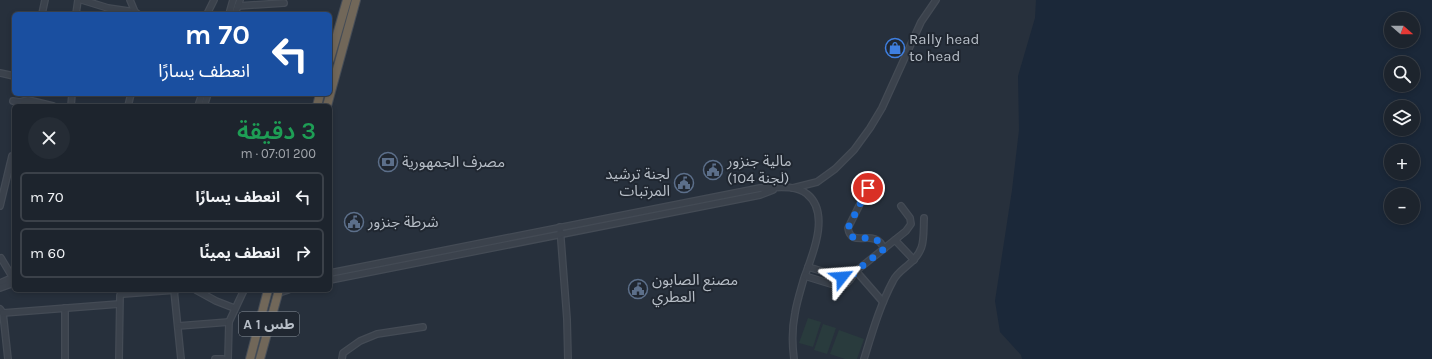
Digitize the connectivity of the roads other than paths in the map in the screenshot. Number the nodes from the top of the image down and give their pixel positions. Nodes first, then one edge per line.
1 (44, 0) edge
2 (78, 0) edge
3 (82, 0) edge
4 (212, 0) edge
5 (233, 0) edge
6 (347, 0) edge
7 (356, 0) edge
8 (936, 0) edge
9 (133, 1) edge
10 (239, 3) edge
11 (284, 3) dead end
12 (42, 12) edge
13 (76, 12) edge
14 (130, 12) edge
15 (136, 12) edge
16 (208, 12) edge
17 (230, 12) edge
18 (332, 52) edge
19 (0, 74) edge
20 (12, 76) edge
21 (332, 88) edge
22 (13, 101) dead end
23 (45, 104) edge
24 (12, 156) dead end
25 (777, 188) junction
26 (792, 188) junction
27 (868, 188) dead end
28 (727, 194) junction
29 (729, 201) junction
30 (0, 206) edge
31 (901, 206) dead end
32 (610, 217) junction
33 (924, 218) dead end
34 (611, 224) junction
35 (560, 227) junction
36 (561, 235) junction
37 (895, 240) junction
38 (884, 249) junction
39 (1, 258) dead end
40 (914, 260) junction
41 (808, 268) junction
42 (332, 273) edge
43 (854, 273) junction
44 (805, 276) junction
45 (12, 277) edge
46 (12, 280) edge
47 (332, 280) edge
48 (12, 281) edge
49 (0, 283) edge
50 (0, 288) edge
51 (148, 292) edge
52 (174, 292) edge
53 (200, 292) edge
54 (243, 292) edge
55 (267, 292) edge
56 (279, 292) edge
57 (883, 302) junction
58 (119, 304) junction
59 (65, 308) junction
60 (234, 308) junction
61 (1, 311) edge
62 (229, 322) junction
63 (178, 326) junction
64 (423, 327) dead end
65 (8, 359) edge
66 (65, 359) edge
67 (119, 359) edge
68 (181, 359) edge
69 (215, 359) edge
70 (223, 359) edge
71 (228, 359) edge
72 (250, 359) edge
73 (260, 359) edge
74 (342, 359) edge
75 (568, 359) edge
76 (794, 359) edge
77 (864, 359) edge

1 - 12 street
2 - 13 street
3 - 14 street
4 - 16 street
5 - 17 street
6 - 18 highway
7 - 21 highway
8 - 26 street
9 - 15 street
10 - 11 street
19 - 20 street
22 - 23 street
24 - 30 street
25 - 26 street
25 - 28 street
25 - 29 street
26 - 41 street
27 - 38 street
28 - 29 street
28 - 32 street
29 - 34 street
31 - 37 street
32 - 34 street
32 - 35 street
33 - 40 street
34 - 36 street
35 - 36 street
35 - 42 street
36 - 47 street
36 - 75 street
37 - 38 street
37 - 40 street
38 - 43 street
39 - 45 street
40 - 57 street
41 - 43 street
41 - 44 street
43 - 44 street
43 - 57 street
44 - 76 street
46 - 49 street
48 - 50 street
51 - 58 street
52 - 63 street
53 - 60 street
54 - 60 street
55 - 72 highway, A 1 طس
56 - 73 highway, A 1 طس
57 - 77 street
58 - 59 street
58 - 67 street
59 - 61 street
59 - 66 street
60 - 62 street
61 - 65 street
62 - 63 street
62 - 71 street
63 - 68 street
64 - 74 street
69 - 70 street

